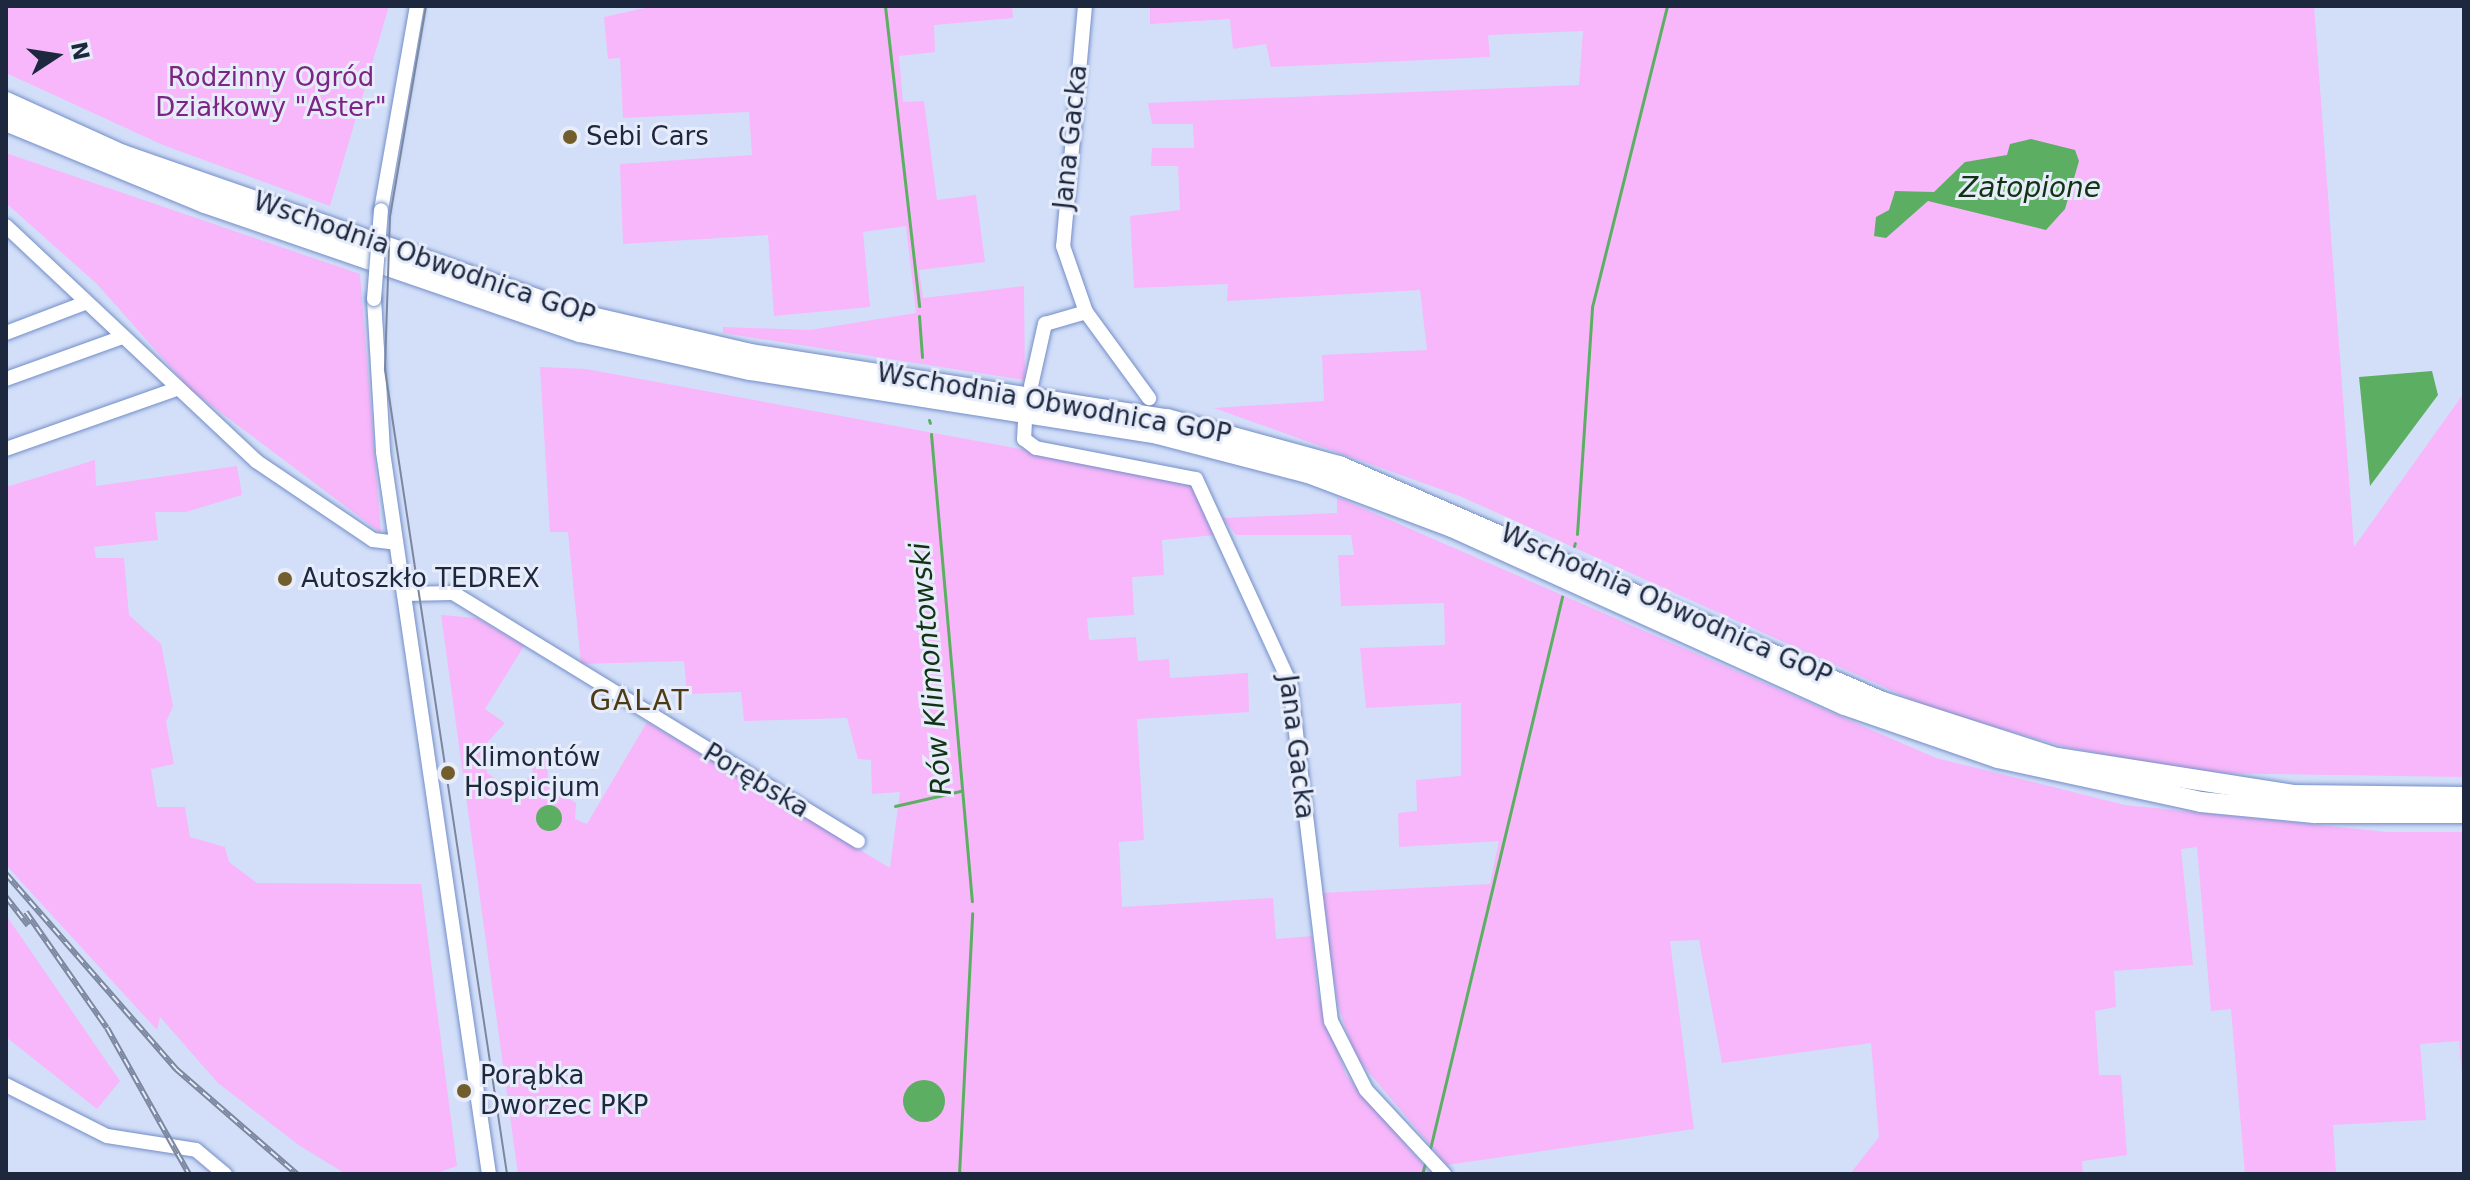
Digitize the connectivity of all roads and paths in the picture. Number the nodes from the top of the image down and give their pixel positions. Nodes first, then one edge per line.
1 (417, 6) edge
2 (1085, 6) edge
3 (6, 102) edge
4 (6, 121) edge
5 (6, 226) edge
6 (85, 303) junction
7 (1086, 312) junction
8 (6, 333) edge
9 (120, 338) junction
10 (6, 379) edge
11 (1031, 386) dead end
12 (174, 390) junction
13 (1149, 398) dead end
14 (1025, 421) dead end
15 (6, 449) edge
16 (396, 543) junction
17 (404, 594) junction
18 (2464, 787) edge
19 (2464, 797) edge
20 (2426, 798) junction
21 (2464, 813) edge
22 (2405, 816) junction
23 (2464, 824) edge
24 (858, 841) dead end
25 (6, 1085) edge
26 (225, 1174) edge
27 (489, 1174) edge
28 (1444, 1174) edge

1 - 16 street, bridge
2 - 7 street, Jana Gacka
3 - 20 highway, Wschodnia Obwodnica GOP
4 - 22 highway, Wschodnia Obwodnica GOP
5 - 6 street
6 - 8 street
6 - 9 street
7 - 11 street
7 - 13 street, Jana Gacka
9 - 10 street
9 - 12 street
12 - 15 street
12 - 16 street
14 - 28 street, Jana Gacka
16 - 17 street
17 - 24 street, Porębska
17 - 27 street
18 - 20 highway
19 - 20 highway, Wschodnia Obwodnica GOP
21 - 22 highway, Wschodnia Obwodnica GOP
22 - 23 highway
25 - 26 street

